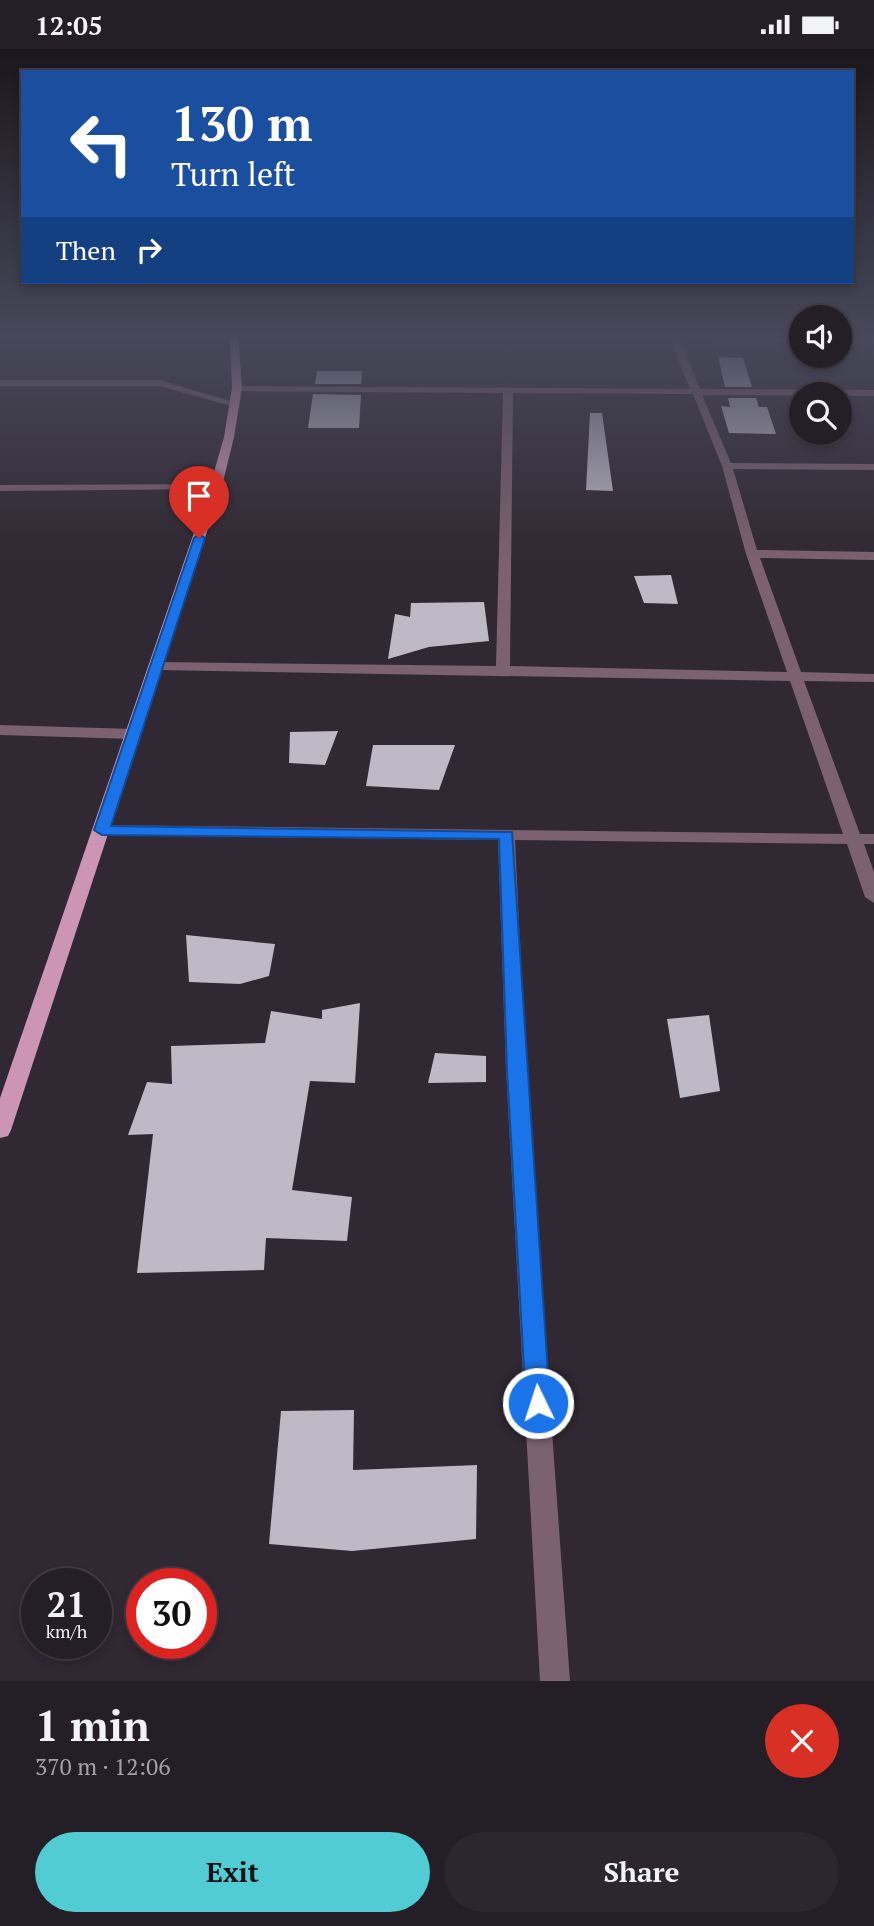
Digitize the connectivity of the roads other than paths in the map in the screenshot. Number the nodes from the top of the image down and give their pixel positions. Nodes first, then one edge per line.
1 (233, 411) edge
2 (508, 411) edge
3 (706, 411) edge
4 (727, 466) junction
5 (874, 467) edge
6 (216, 487) junction
7 (0, 488) edge
8 (752, 554) junction
9 (874, 556) edge
10 (156, 666) junction
11 (503, 670) junction
12 (796, 678) junction
13 (874, 678) edge
14 (0, 730) edge
15 (134, 734) junction
16 (102, 830) junction
17 (506, 835) junction
18 (854, 839) junction
19 (874, 839) edge
20 (874, 897) edge
21 (0, 1131) edge
22 (555, 1681) edge

1 - 6 main road
2 - 11 street
3 - 4 street
4 - 5 street
4 - 8 street
6 - 7 street
6 - 10 main road
8 - 9 street
8 - 12 street
10 - 11 street
10 - 15 main road
11 - 12 street
12 - 13 street
12 - 18 street
14 - 15 street
15 - 16 main road
16 - 17 street
16 - 21 main road
17 - 18 street
17 - 22 street
18 - 19 street
18 - 20 street

